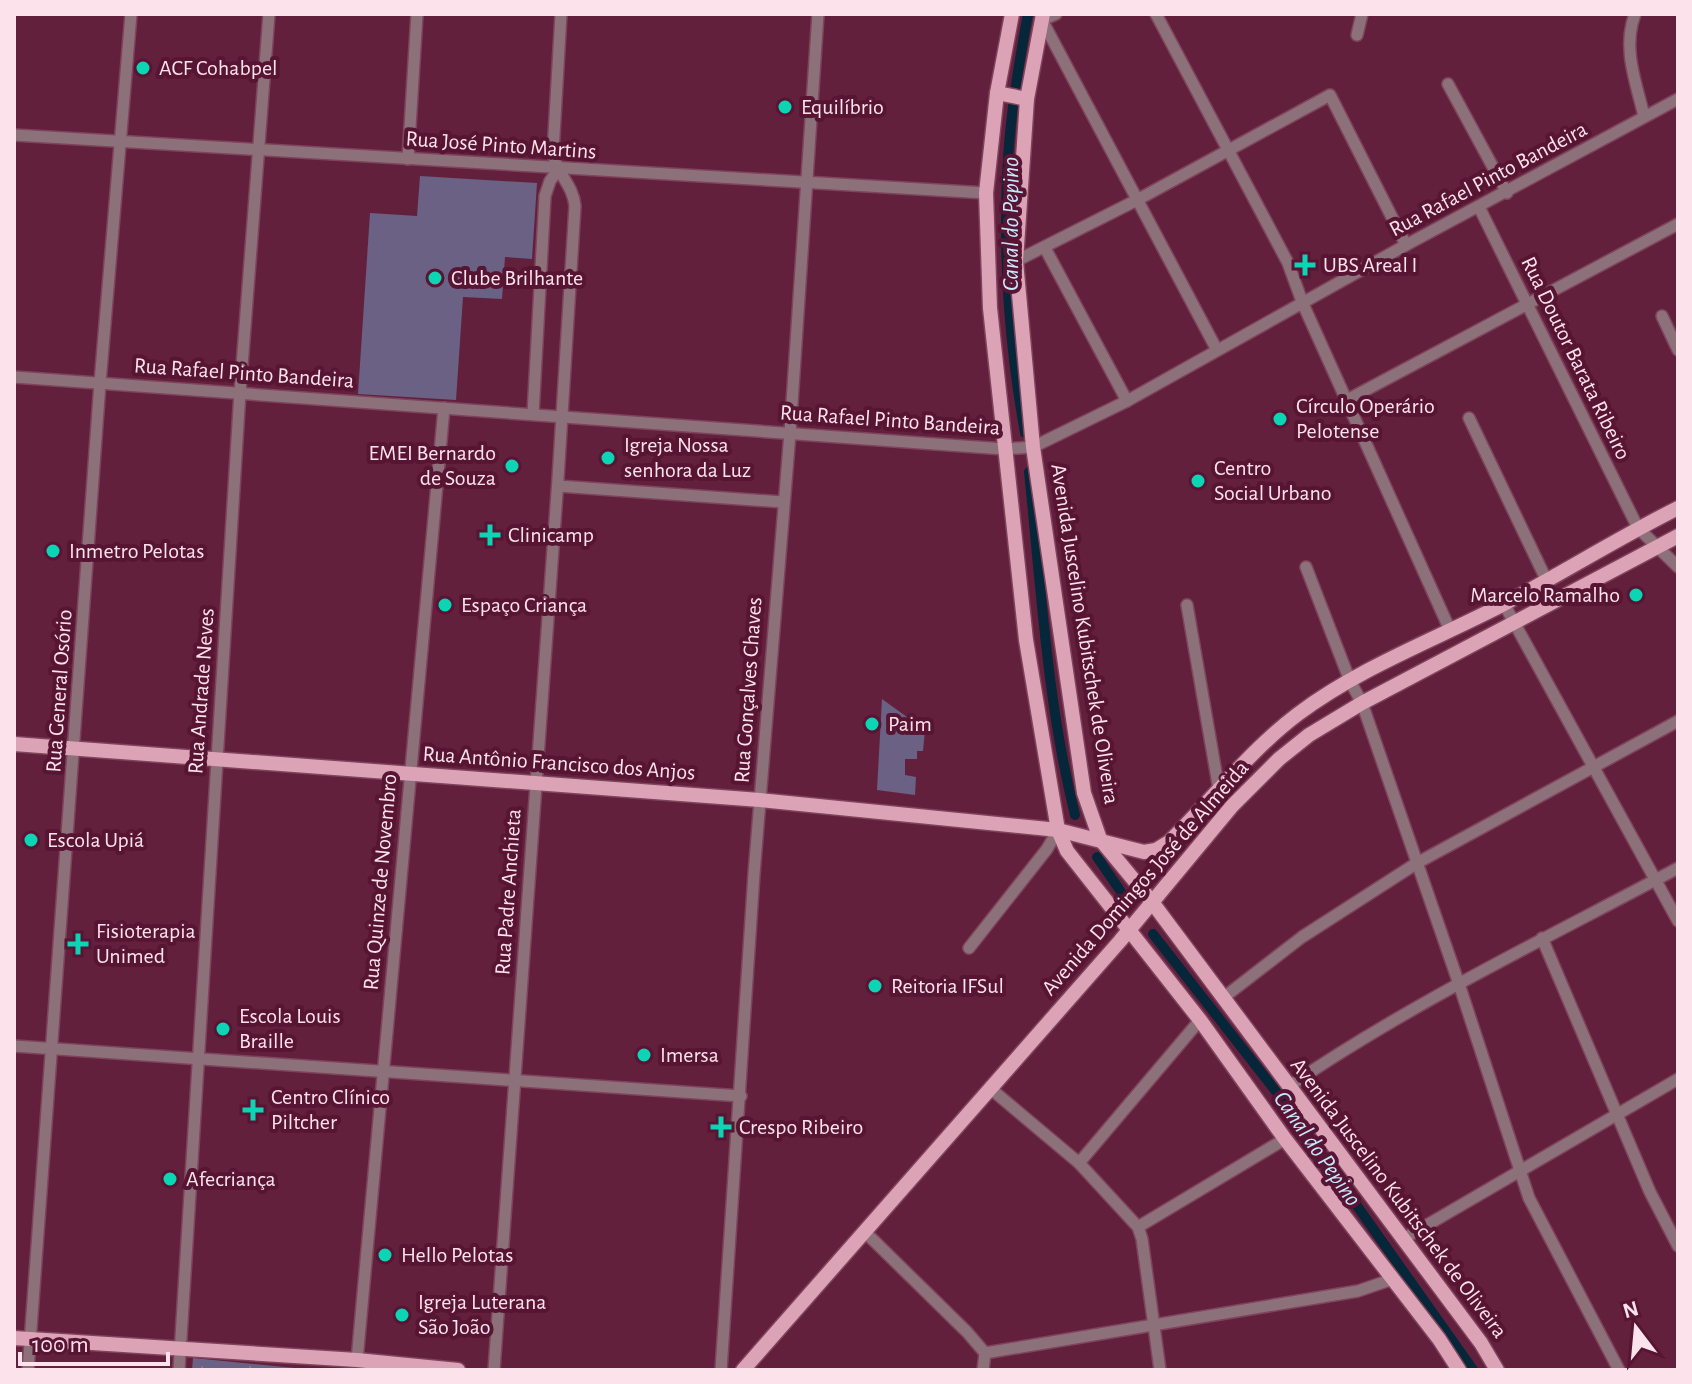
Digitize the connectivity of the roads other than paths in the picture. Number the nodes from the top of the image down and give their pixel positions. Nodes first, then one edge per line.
1 (131, 14) edge
2 (269, 14) edge
3 (417, 14) edge
4 (561, 14) edge
5 (818, 14) edge
6 (1012, 14) edge
7 (1156, 14) edge
8 (1362, 14) edge
9 (1635, 14) edge
10 (1047, 16) edge
11 (1357, 35) dead end
12 (1448, 84) dead end
13 (1000, 94) junction
14 (1024, 99) junction
15 (1678, 99) edge
16 (1644, 116) junction
17 (14, 135) edge
18 (121, 142) junction
19 (259, 150) junction
20 (1229, 150) junction
21 (408, 159) junction
22 (558, 170) junction
23 (806, 182) junction
24 (986, 193) junction
25 (1507, 193) junction
26 (545, 196) junction
27 (574, 197) junction
28 (1137, 200) junction
29 (1479, 207) junction
30 (1678, 224) edge
31 (1406, 245) junction
32 (1045, 248) junction
33 (1016, 261) junction
34 (1303, 304) junction
35 (1527, 305) junction
36 (1662, 316) dead end
37 (1217, 350) junction
38 (1678, 350) edge
39 (14, 377) edge
40 (100, 383) junction
41 (240, 392) junction
42 (1347, 400) junction
43 (1127, 401) junction
44 (444, 408) junction
45 (533, 414) junction
46 (560, 416) junction
47 (1469, 418) dead end
48 (790, 433) junction
49 (1033, 447) junction
50 (1004, 449) junction
51 (558, 486) junction
52 (783, 502) junction
53 (1678, 508) edge
54 (1638, 528) junction
55 (1678, 536) edge
56 (1657, 546) junction
57 (1306, 567) dead end
58 (1678, 567) edge
59 (1546, 579) junction
60 (1504, 604) junction
61 (1187, 605) dead end
62 (1515, 623) junction
63 (1450, 630) junction
64 (1350, 681) junction
65 (1362, 703) junction
66 (1678, 721) edge
67 (14, 744) edge
68 (76, 749) junction
69 (216, 760) junction
70 (1595, 768) junction
71 (410, 774) junction
72 (535, 784) junction
73 (1219, 790) junction
74 (760, 800) junction
75 (1058, 830) junction
76 (1100, 839) junction
77 (1417, 863) junction
78 (1678, 868) edge
79 (1656, 880) junction
80 (1152, 902) junction
81 (1678, 921) edge
82 (1129, 932) junction
83 (1542, 938) junction
84 (969, 948) dead end
85 (1459, 984) junction
86 (1223, 998) junction
87 (1200, 1020) junction
88 (14, 1046) edge
89 (52, 1049) junction
90 (199, 1059) junction
91 (384, 1072) junction
92 (1678, 1079) edge
93 (516, 1082) junction
94 (1288, 1087) junction
95 (991, 1089) junction
96 (741, 1096) junction
97 (1616, 1116) junction
98 (1285, 1139) junction
99 (1079, 1163) junction
100 (1522, 1171) junction
101 (1138, 1227) junction
102 (865, 1232) junction
103 (1403, 1239) junction
104 (1678, 1246) edge
105 (1393, 1279) junction
106 (1153, 1325) junction
107 (14, 1338) edge
108 (31, 1339) junction
109 (180, 1347) junction
110 (985, 1353) junction
111 (357, 1360) junction
112 (28, 1370) edge
113 (179, 1370) edge
114 (458, 1370) edge
115 (494, 1370) edge
116 (721, 1370) edge
117 (743, 1370) edge
118 (983, 1370) edge
119 (1160, 1370) edge
120 (1459, 1370) edge
121 (1497, 1370) edge
122 (1619, 1370) edge

1 - 18 street, Rua General Osório
2 - 19 street, Rua Andrade Neves
3 - 21 street
4 - 22 street
5 - 23 street, Rua Gonçalves Chaves
6 - 13 main road
7 - 20 street
8 - 11 street
9 - 16 street
10 - 14 main road, Avenida Juscelino Kubitschek de Oliveira
10 - 28 street
12 - 25 street
13 - 14 main road
13 - 24 main road
14 - 33 main road, Avenida Juscelino Kubitschek de Oliveira
15 - 16 street, Rua Rafael Pinto Bandeira
16 - 25 street, Rua Rafael Pinto Bandeira
17 - 18 street, Rua José Pinto Martins
18 - 19 street, Rua José Pinto Martins
18 - 40 street, Rua General Osório
19 - 21 street, Rua José Pinto Martins
19 - 41 street, Rua Andrade Neves
20 - 28 street
20 - 31 street
20 - 34 street
21 - 22 street, Rua José Pinto Martins
22 - 23 street, Rua José Pinto Martins
22 - 26 street
22 - 27 street
23 - 24 street, Rua José Pinto Martins
23 - 48 street, Rua Gonçalves Chaves
24 - 50 main road
25 - 29 street, Rua Rafael Pinto Bandeira
26 - 27 street
26 - 45 street
27 - 46 street, Rua Padre Anchieta
28 - 32 street
28 - 37 street
29 - 31 street, Rua Rafael Pinto Bandeira
29 - 35 street, Rua Doutor Barata Ribeiro
30 - 35 street
31 - 34 street, Rua Rafael Pinto Bandeira
32 - 33 street
32 - 43 street
33 - 49 main road, Avenida Juscelino Kubitschek de Oliveira
34 - 37 street, Rua Rafael Pinto Bandeira
34 - 42 street
35 - 42 street
35 - 54 street, Rua Doutor Barata Ribeiro
36 - 38 street
37 - 43 street, Rua Rafael Pinto Bandeira
39 - 40 street, Rua Rafael Pinto Bandeira
40 - 41 street, Rua Rafael Pinto Bandeira
40 - 68 street, Rua General Osório
41 - 44 street, Rua Rafael Pinto Bandeira
41 - 69 street, Rua Andrade Neves
42 - 63 street
43 - 49 street, Rua Rafael Pinto Bandeira
44 - 45 street, Rua Rafael Pinto Bandeira
44 - 71 street, Rua Quinze de Novembro
45 - 46 street, Rua Rafael Pinto Bandeira
46 - 48 street, Rua Rafael Pinto Bandeira
46 - 51 street, Rua Padre Anchieta
47 - 59 street
48 - 50 street, Rua Rafael Pinto Bandeira
48 - 52 street, Rua Gonçalves Chaves
49 - 50 street, Rua Rafael Pinto Bandeira
49 - 76 main road, Avenida Juscelino Kubitschek de Oliveira
50 - 75 main road
51 - 52 street
51 - 72 street, Rua Padre Anchieta
52 - 74 street, Rua Gonçalves Chaves
53 - 54 main road, Avenida Domingos José de Almeida
54 - 56 street
54 - 59 main road, Avenida Domingos José de Almeida
55 - 56 main road, Avenida Domingos José de Almeida
56 - 58 street
56 - 62 main road, Avenida Domingos José de Almeida
57 - 64 street
59 - 60 main road, Avenida Domingos José de Almeida
60 - 62 street
60 - 63 main road, Avenida Domingos José de Almeida
61 - 73 street
62 - 65 main road, Avenida Domingos José de Almeida
62 - 70 street
63 - 64 main road, Avenida Domingos José de Almeida
64 - 65 street
64 - 73 main road, Avenida Domingos José de Almeida
65 - 77 street
65 - 80 main road, Avenida Domingos José de Almeida
66 - 70 street
67 - 68 main road, Rua Antônio Francisco dos Anjos
68 - 69 main road, Rua Antônio Francisco dos Anjos
68 - 89 street, Rua General Osório
69 - 71 main road, Rua Antônio Francisco dos Anjos
69 - 90 street, Rua Andrade Neves
70 - 77 street
70 - 79 street
71 - 72 main road, Rua Antônio Francisco dos Anjos
71 - 91 street, Rua Quinze de Novembro
72 - 74 main road, Rua Antônio Francisco dos Anjos
72 - 93 street, Rua Padre Anchieta
73 - 76 main road, Avenida Domingos José de Almeida
74 - 75 main road, Rua Antônio Francisco dos Anjos
74 - 96 street, Rua Gonçalves Chaves
75 - 76 main road, Rua Antônio Francisco dos Anjos
75 - 82 main road
75 - 84 street
76 - 80 main road, Avenida Juscelino Kubitschek de Oliveira
77 - 85 street
77 - 86 street
78 - 79 street
79 - 81 street
79 - 83 street
80 - 82 main road, Avenida Domingos José de Almeida
80 - 86 main road, Avenida Juscelino Kubitschek de Oliveira
82 - 87 main road
82 - 95 main road, Avenida Domingos José de Almeida
83 - 85 street
83 - 97 street
85 - 94 street
85 - 100 street
86 - 94 main road, Avenida Juscelino Kubitschek de Oliveira
87 - 98 main road
87 - 99 street
88 - 89 street
89 - 90 street
89 - 108 street, Rua General Osório
90 - 91 street
90 - 109 street, Rua Andrade Neves
91 - 93 street
91 - 111 street, Rua Quinze de Novembro
92 - 97 street
93 - 96 street
93 - 115 street, Rua Padre Anchieta
94 - 103 main road, Avenida Juscelino Kubitschek de Oliveira
95 - 99 street
95 - 102 main road, Avenida Domingos José de Almeida
96 - 116 street, Rua Gonçalves Chaves
97 - 100 street
97 - 104 street
98 - 101 street
98 - 105 main road
99 - 101 street
100 - 103 street
100 - 122 street
101 - 106 street
102 - 110 street
102 - 117 main road, Avenida Domingos José de Almeida
103 - 121 main road, Avenida Juscelino Kubitschek de Oliveira
105 - 106 street
105 - 120 main road
106 - 110 street
106 - 119 street
107 - 108 main road
108 - 109 main road
108 - 112 street, Rua General Osório
109 - 111 main road
109 - 113 street, Rua Andrade Neves
110 - 118 street
111 - 114 main road

